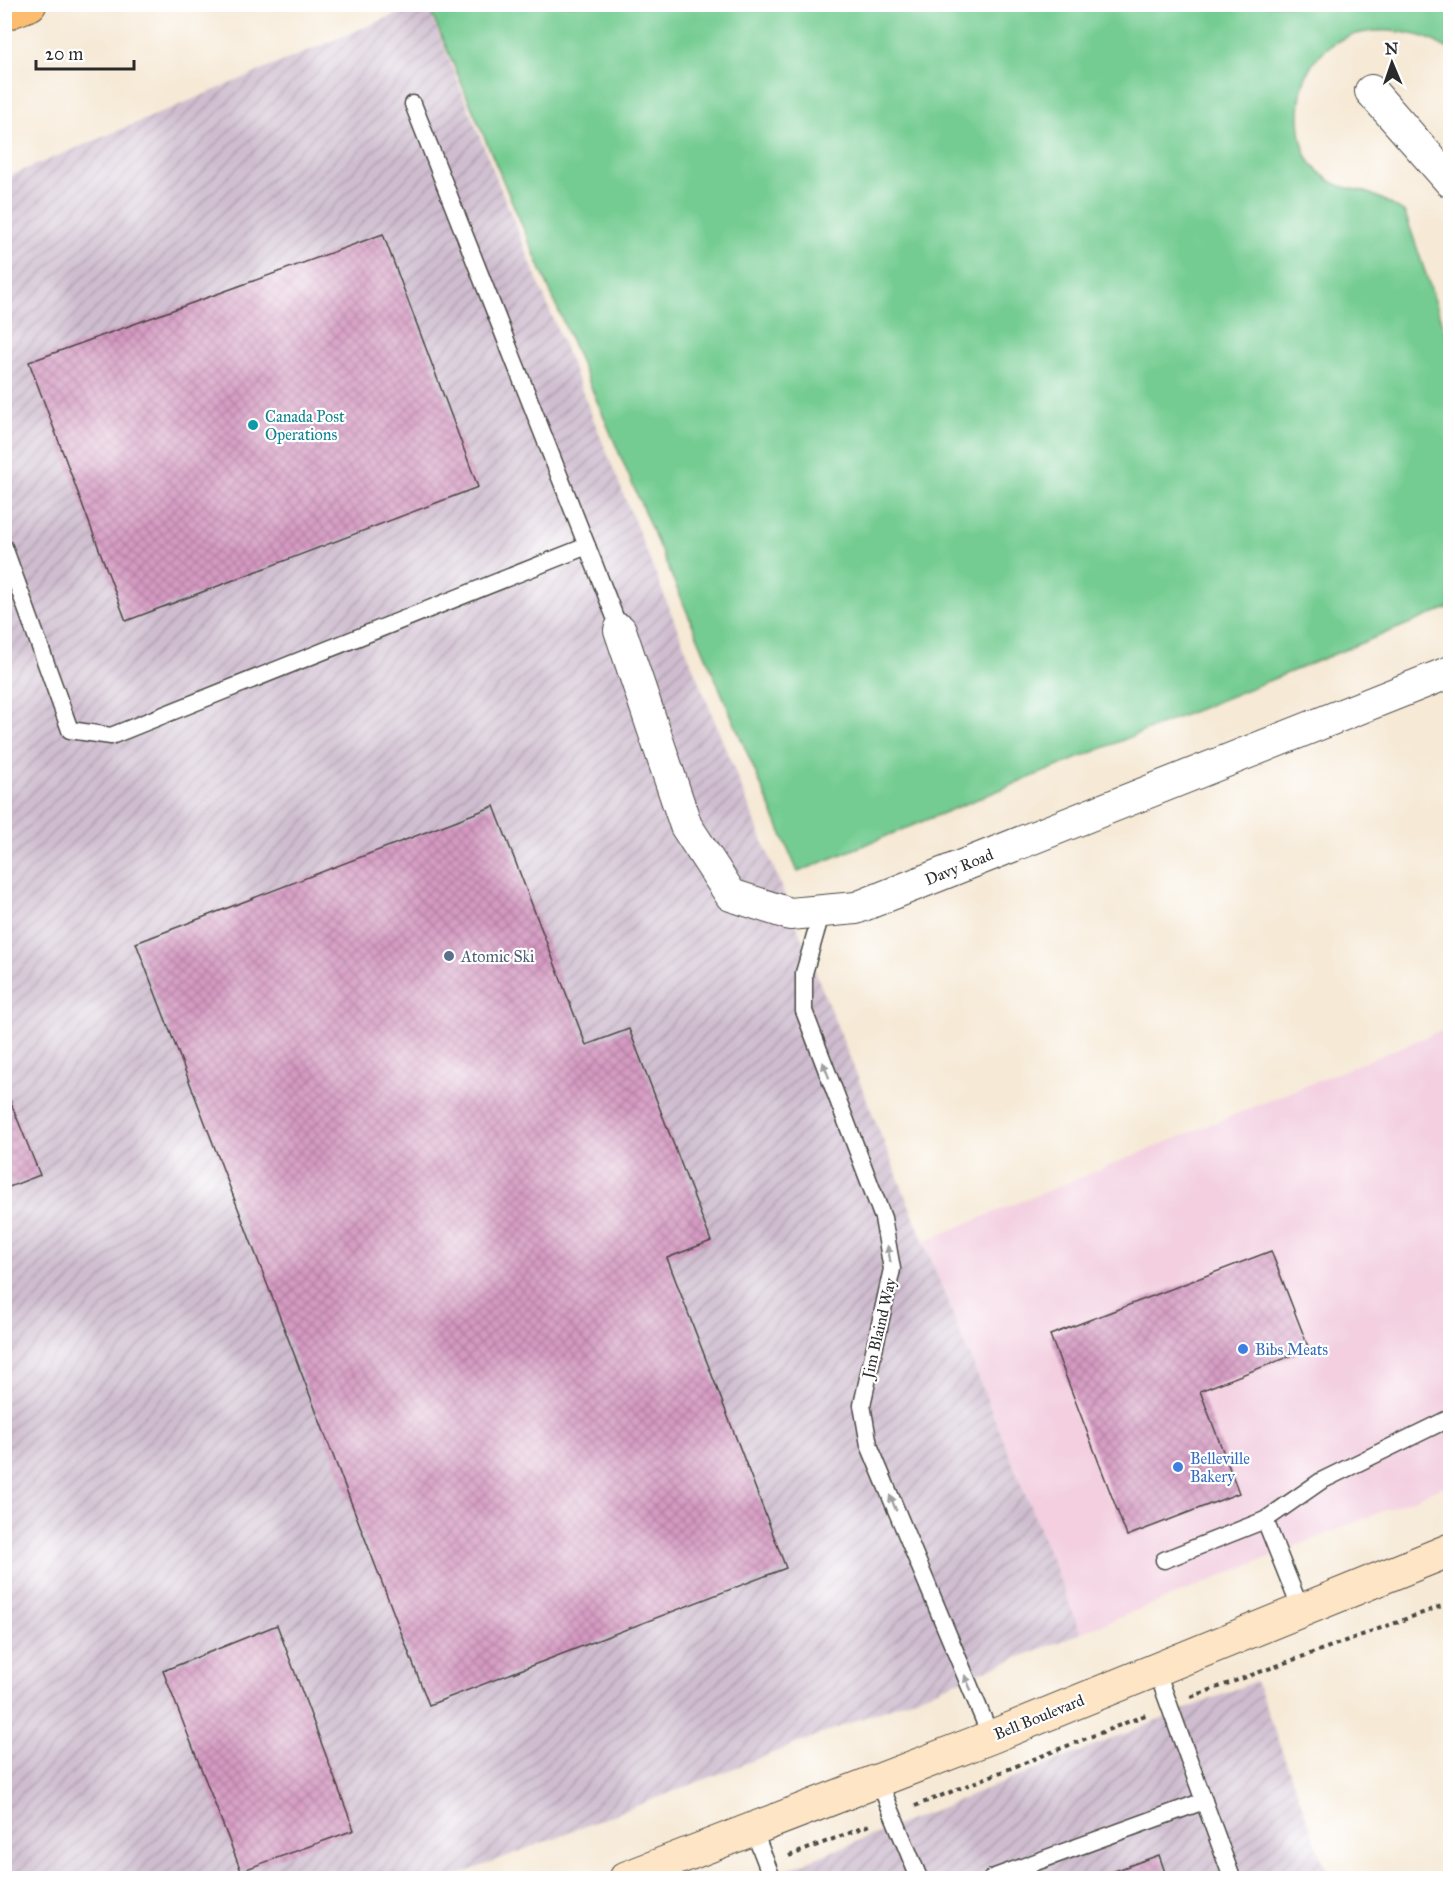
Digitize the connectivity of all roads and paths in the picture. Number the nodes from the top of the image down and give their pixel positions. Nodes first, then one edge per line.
1 (30, 4) edge
2 (4, 14) edge
3 (1371, 91) dead end
4 (413, 104) dead end
5 (1450, 181) edge
6 (587, 546) junction
7 (4, 547) edge
8 (620, 630) joint
9 (1450, 672) edge
10 (822, 911) junction
11 (1450, 1418) edge
12 (1265, 1520) junction
13 (1450, 1550) edge
14 (1164, 1560) dead end
15 (1450, 1603) edge
16 (1301, 1610) junction
17 (1156, 1670) junction
18 (1169, 1705) junction
19 (991, 1737) junction
20 (878, 1779) junction
21 (1204, 1801) junction
22 (893, 1815) junction
23 (753, 1829) junction
24 (769, 1872) edge
25 (626, 1878) edge
26 (733, 1878) edge
27 (920, 1878) edge
28 (992, 1878) edge
29 (1232, 1878) edge

1 - 2 highway
3 - 5 street
4 - 6 lane
6 - 7 lane
6 - 8 lane
8 - 10 street, Davy Road
9 - 10 street, Davy Road
19 -> 10 lane, Jim Blaind Way
11 - 12 lane
12 - 14 lane
12 - 16 lane
13 - 16 main road, Bell Boulevard
15 - 18 path
16 - 17 main road, Bell Boulevard
17 - 18 lane
17 - 19 main road, Bell Boulevard
18 - 21 lane
18 - 22 path
19 - 20 main road, Bell Boulevard
20 - 22 lane
20 - 23 main road, Bell Boulevard
21 - 28 lane
21 - 29 lane
22 - 24 path
22 - 27 lane
23 - 24 lane
23 - 25 main road, Bell Boulevard
24 - 26 path

